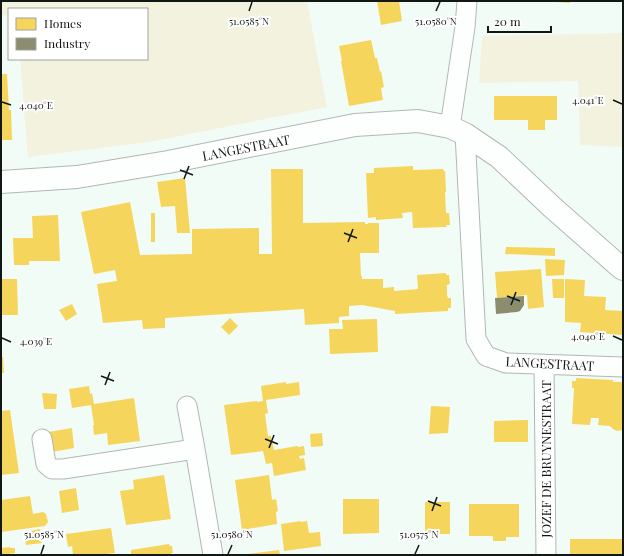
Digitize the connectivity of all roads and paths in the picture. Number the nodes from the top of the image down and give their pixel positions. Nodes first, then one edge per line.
1 (467, 1) edge
2 (457, 130) junction
3 (1, 182) edge
4 (623, 269) edge
5 (544, 364) junction
6 (623, 367) edge
7 (187, 406) dead end
8 (42, 439) dead end
9 (195, 449) junction
10 (213, 555) edge
11 (546, 555) edge

1 - 2 street
2 - 3 street, LANGESTRAAT
2 - 4 street, LANGESTRAAT
2 - 5 street, LANGESTRAAT
5 - 6 street, LANGESTRAAT
5 - 11 street, JOZEF DE BRUYNESTRAAT
7 - 9 street
8 - 9 street
9 - 10 street

